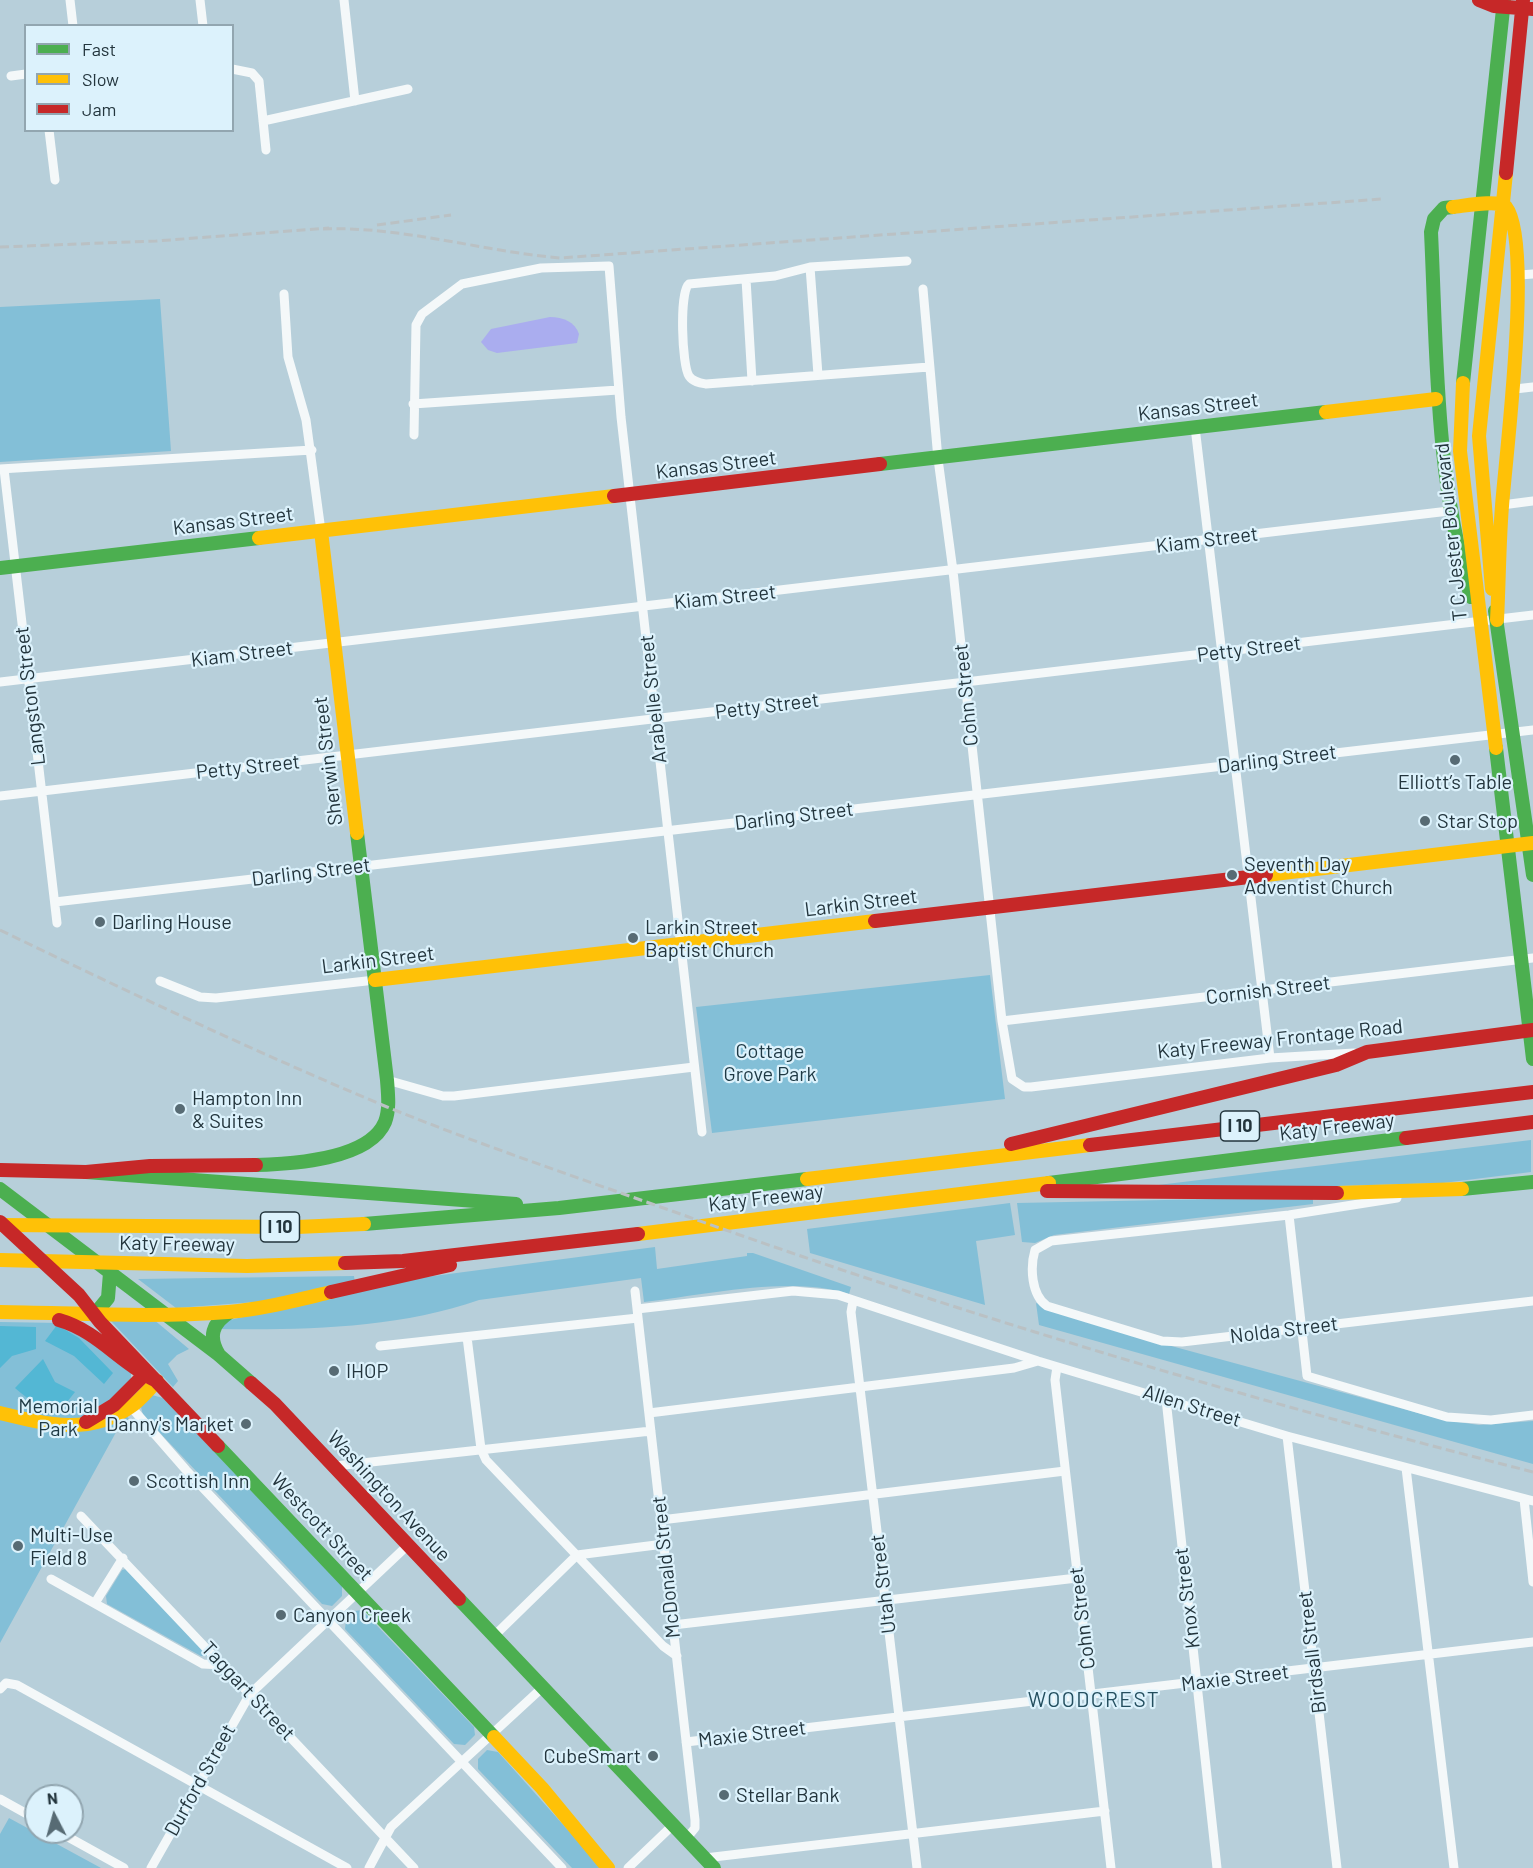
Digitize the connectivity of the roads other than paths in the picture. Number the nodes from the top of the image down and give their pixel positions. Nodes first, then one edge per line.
1 (70, 0) edge
2 (200, 0) edge
3 (344, 0) edge
4 (1479, 0) edge
5 (1504, 0) edge
6 (1523, 0) edge
7 (1533, 9) edge
8 (73, 24) edge
9 (203, 24) edge
10 (234, 69) edge
11 (24, 74) edge
12 (11, 76) dead end
13 (408, 89) dead end
14 (355, 101) junction
15 (263, 122) junction
16 (49, 132) edge
17 (266, 150) dead end
18 (55, 180) dead end
19 (907, 261) dead end
20 (810, 267) junction
21 (1527, 275) edge
22 (746, 279) junction
23 (923, 289) dead end
24 (284, 294) dead end
25 (929, 367) junction
26 (818, 375) junction
27 (752, 381) junction
28 (1533, 387) edge
29 (1515, 389) junction
30 (618, 390) junction
31 (1436, 399) junction
32 (413, 404) junction
33 (1195, 427) junction
34 (414, 435) dead end
35 (312, 450) junction
36 (938, 459) junction
37 (2, 469) edge
38 (630, 495) junction
39 (1533, 501) edge
40 (1502, 505) junction
41 (1449, 511) junction
42 (321, 531) junction
43 (1208, 540) junction
44 (15, 566) junction
45 (0, 568) edge
46 (953, 571) junction
47 (642, 606) junction
48 (1533, 615) edge
49 (1497, 620) junction
50 (1479, 622) junction
51 (334, 643) junction
52 (1222, 653) junction
53 (28, 678) junction
54 (0, 682) edge
55 (965, 683) junction
56 (655, 719) junction
57 (1533, 730) edge
58 (1512, 732) junction
59 (1493, 734) junction
60 (347, 755) junction
61 (1235, 764) junction
62 (1518, 769) junction
63 (1498, 776) junction
64 (42, 791) junction
65 (977, 794) junction
66 (0, 796) edge
67 (668, 831) junction
68 (1531, 844) edge
69 (1507, 847) junction
70 (360, 866) junction
71 (1533, 874) edge
72 (1249, 877) junction
73 (55, 902) junction
74 (990, 908) junction
75 (57, 923) dead end
76 (680, 944) junction
77 (1527, 959) edge
78 (375, 980) junction
79 (160, 981) dead end
80 (1262, 990) junction
81 (1002, 1021) junction
82 (1531, 1030) edge
83 (1367, 1052) junction
84 (1532, 1054) edge
85 (1270, 1058) junction
86 (694, 1067) junction
87 (387, 1080) junction
88 (1031, 1087) joint
89 (1533, 1092) edge
90 (1533, 1122) edge
91 (702, 1132) dead end
92 (946, 1160) junction
93 (0, 1170) edge
94 (86, 1172) junction
95 (1533, 1182) edge
96 (0, 1189) edge
97 (996, 1189) junction
98 (1462, 1189) junction
99 (559, 1208) junction
100 (1289, 1215) junction
101 (0, 1223) edge
102 (521, 1249) junction
103 (0, 1260) edge
104 (114, 1280) junction
105 (635, 1291) dead end
106 (853, 1300) junction
107 (1533, 1301) edge
108 (0, 1312) edge
109 (230, 1312) junction
110 (44, 1314) junction
111 (95, 1314) junction
112 (638, 1314) junction
113 (168, 1315) junction
114 (1302, 1327) junction
115 (467, 1337) junction
116 (380, 1346) dead end
117 (219, 1355) junction
118 (1038, 1361) junction
119 (1057, 1367) junction
120 (143, 1376) junction
121 (158, 1382) junction
122 (860, 1387) junction
123 (1166, 1399) junction
124 (131, 1407) junction
125 (0, 1413) edge
126 (649, 1413) junction
127 (1533, 1415) edge
128 (84, 1424) junction
129 (651, 1431) junction
130 (1287, 1436) junction
131 (481, 1449) junction
132 (335, 1466) junction
133 (1406, 1468) junction
134 (1065, 1471) junction
135 (872, 1494) junction
136 (1528, 1500) edge
137 (81, 1516) dead end
138 (661, 1520) junction
139 (664, 1544) junction
140 (408, 1545) junction
141 (577, 1555) junction
142 (123, 1558) junction
143 (1077, 1578) junction
144 (51, 1579) dead end
145 (1533, 1582) edge
146 (357, 1592) junction
147 (885, 1600) junction
148 (95, 1603) junction
149 (328, 1620) junction
150 (673, 1625) junction
151 (494, 1636) junction
152 (1533, 1642) edge
153 (1430, 1655) junction
154 (676, 1656) junction
155 (223, 1665) junction
156 (1314, 1668) junction
157 (1197, 1683) junction
158 (543, 1687) junction
159 (0, 1689) edge
160 (249, 1694) junction
161 (1091, 1694) junction
162 (900, 1716) junction
163 (491, 1736) junction
164 (686, 1742) junction
165 (463, 1761) junction
166 (199, 1784) junction
167 (0, 1799) edge
168 (1105, 1811) junction
169 (24, 1812) edge
170 (673, 1825) junction
171 (912, 1834) junction
172 (386, 1838) junction
173 (686, 1839) junction
174 (81, 1844) edge
175 (709, 1863) edge
176 (124, 1868) edge
177 (151, 1868) edge
178 (347, 1868) edge
179 (369, 1868) edge
180 (414, 1868) edge
181 (562, 1868) edge
182 (608, 1868) edge
183 (628, 1868) edge
184 (917, 1868) edge
185 (1111, 1868) edge
186 (1217, 1868) edge
187 (1337, 1868) edge
188 (1454, 1868) edge

1 - 8 street
2 - 9 street
3 - 14 street
4 - 7 main road
5 - 50 main road, T C Jester Boulevard
6 - 49 main road, T C Jester Boulevard
10 - 15 street
11 - 12 street
13 - 14 street
14 - 15 street
15 - 17 street
16 - 18 street
19 - 20 street
20 - 22 street
20 - 26 street
21 - 29 main road
21 - 31 main road
22 - 27 street
22 - 27 street
23 - 25 street, Cohn Street
24 - 35 street, Sherwin Street
25 - 26 street
25 - 36 street, Cohn Street
26 - 27 street
28 - 29 street
29 - 40 main road
30 - 32 street
30 - 32 street, Arabelle Street
30 - 38 street, Arabelle Street
31 - 33 main road, Kansas Street
31 - 41 main road
32 - 34 street
33 - 36 main road, Kansas Street
33 - 43 street
35 - 37 street
35 - 42 street, Sherwin Street
36 - 38 main road, Kansas Street
36 - 46 street, Cohn Street
37 - 44 street, Langston Street
38 - 42 main road, Kansas Street
38 - 47 street, Arabelle Street
39 - 40 street
40 - 49 main road
41 - 43 street, Kiam Street
41 - 50 main road
42 - 44 main road, Kansas Street
42 - 51 main road, Sherwin Street
43 - 46 street, Kiam Street
43 - 52 street
44 - 45 main road, Kansas Street
44 - 53 street, Langston Street
46 - 47 street, Kiam Street
46 - 55 street, Cohn Street
47 - 51 street, Kiam Street
47 - 56 street, Arabelle Street
48 - 49 street, Petty Street
49 - 50 street, Petty Street
49 - 58 main road, T C Jester Boulevard
50 - 52 street, Petty Street
50 - 59 main road, T C Jester Boulevard
51 - 53 street, Kiam Street
51 - 60 main road, Sherwin Street
52 - 55 street, Petty Street
52 - 61 street
53 - 54 street, Kiam Street
53 - 64 street, Langston Street
55 - 56 street, Petty Street
55 - 65 street, Cohn Street
56 - 60 street, Petty Street
56 - 67 street, Arabelle Street
57 - 58 street, Darling Street
58 - 59 street, Darling Street
58 - 62 main road, T C Jester Boulevard
59 - 61 street, Darling Street
59 - 63 main road, T C Jester Boulevard
60 - 64 street, Petty Street
60 - 70 main road, Sherwin Street
61 - 65 street, Darling Street
61 - 72 street
62 - 63 main road
62 - 68 main road, T C Jester Boulevard
63 - 69 main road, T C Jester Boulevard
64 - 66 street, Petty Street
64 - 73 street, Langston Street
65 - 67 street, Darling Street
65 - 74 street, Cohn Street
67 - 70 street, Darling Street
67 - 76 street, Arabelle Street
68 - 69 main road, Larkin Street
68 - 71 main road, T C Jester Boulevard
69 - 72 main road, Larkin Street
69 - 77 main road, T C Jester Boulevard
70 - 73 street, Darling Street
70 - 78 main road, Sherwin Street
72 - 74 main road, Larkin Street
72 - 80 street
73 - 75 street, Langston Street
74 - 76 main road, Larkin Street
74 - 81 street, Cohn Street
76 - 78 main road, Larkin Street
76 - 86 street, Arabelle Street
77 - 80 street, Cornish Street
77 - 82 main road, T C Jester Boulevard
78 - 79 street, Larkin Street
78 - 87 main road, Sherwin Street
80 - 81 street, Cornish Street
80 - 85 street
81 - 88 street, Cohn Street
82 - 83 main road, Katy Freeway Frontage Road
82 - 84 main road, T C Jester Boulevard
83 - 85 street, Katy Freeway Frontage Road
83 - 92 main road
85 - 88 street, Katy Freeway Frontage Road
86 - 87 street
86 - 91 street, Arabelle Street
87 - 94 main road, Sherwin Street
89 - 92 main road, Katy Freeway / I 10
90 - 97 main road, Katy Freeway / I 10
92 - 99 main road, Katy Freeway / I 10
93 - 94 main road
94 - 99 main road
95 - 98 main road
96 - 104 main road, Washington Avenue
97 - 98 main road
97 - 102 main road, Katy Freeway / I 10
98 - 100 street
99 - 101 main road, Katy Freeway / I 10
100 - 114 street
100 - 114 street, Nolda Street
101 - 111 main road, Westcott Street
102 - 103 main road, Katy Freeway / I 10
102 - 109 main road
104 - 111 main road
104 - 113 main road, Washington Avenue
105 - 112 street, McDonald Street
106 - 112 street, Allen Street
106 - 118 street, Allen Street
106 - 122 street, Utah Street
107 - 114 street, Nolda Street
108 - 110 main road
109 - 113 main road
109 - 117 main road
110 - 111 main road
110 - 120 main road
111 - 113 main road
111 - 121 main road, Westcott Street
112 - 115 street, Allen Street
112 - 126 street, McDonald Street
113 - 117 main road, Washington Avenue
114 - 127 street
115 - 116 street, Allen Street
115 - 131 street
117 - 132 main road, Washington Avenue
118 - 119 street, Allen Street
118 - 122 street
119 - 123 street, Allen Street
119 - 134 street, Cohn Street
120 - 121 main road
120 - 128 main road
121 - 124 main road
121 - 146 main road, Westcott Street
122 - 126 street
122 - 135 street, Utah Street
123 - 130 street, Allen Street
123 - 157 street, Knox Street
124 - 128 main road
124 - 149 street
125 - 128 main road
126 - 129 street, McDonald Street
129 - 131 street
129 - 138 street, McDonald Street
130 - 133 street, Allen Street
130 - 156 street, Birdsall Street
131 - 132 street
131 - 141 street
132 - 140 main road, Washington Avenue
133 - 136 street, Allen Street
133 - 153 street
134 - 135 street
134 - 143 street, Cohn Street
135 - 138 street
135 - 147 street, Utah Street
136 - 145 street
137 - 142 street, Taggart Street
138 - 139 street, McDonald Street
139 - 141 street
139 - 150 street, McDonald Street
140 - 146 street, Durford Street
140 - 151 main road, Washington Avenue
141 - 151 street
141 - 154 street
142 - 148 street
142 - 155 street, Taggart Street
143 - 147 street
143 - 161 street, Cohn Street
144 - 148 street
146 - 149 street, Durford Street
146 - 163 main road, Westcott Street
147 - 150 street
147 - 162 street, Utah Street
148 - 155 street
149 - 160 street, Durford Street
149 - 165 street
150 - 154 street, McDonald Street
151 - 158 main road, Washington Avenue
152 - 153 street, Maxie Street
153 - 156 street, Maxie Street
153 - 188 street
154 - 164 street, McDonald Street
155 - 160 street, Taggart Street
156 - 157 street, Maxie Street
156 - 187 street, Birdsall Street
157 - 161 street, Maxie Street
157 - 186 street, Knox Street
158 - 163 street
158 - 170 main road, Washington Avenue
159 - 166 street
160 - 166 street, Durford Street
160 - 172 street, Taggart Street
161 - 162 street, Maxie Street
161 - 168 street, Cohn Street
162 - 164 street, Maxie Street
162 - 171 street, Utah Street
163 - 165 street
163 - 182 main road, Westcott Street
164 - 173 street, McDonald Street
165 - 172 street
165 - 181 street
166 - 177 street, Durford Street
166 - 178 street
167 - 169 street
168 - 171 street
168 - 185 street, Cohn Street
170 - 173 main road, Washington Avenue
170 - 183 street
171 - 175 street
171 - 184 street, Utah Street
172 - 179 street
172 - 180 street, Taggart Street
173 - 175 main road, Washington Avenue
174 - 176 street

